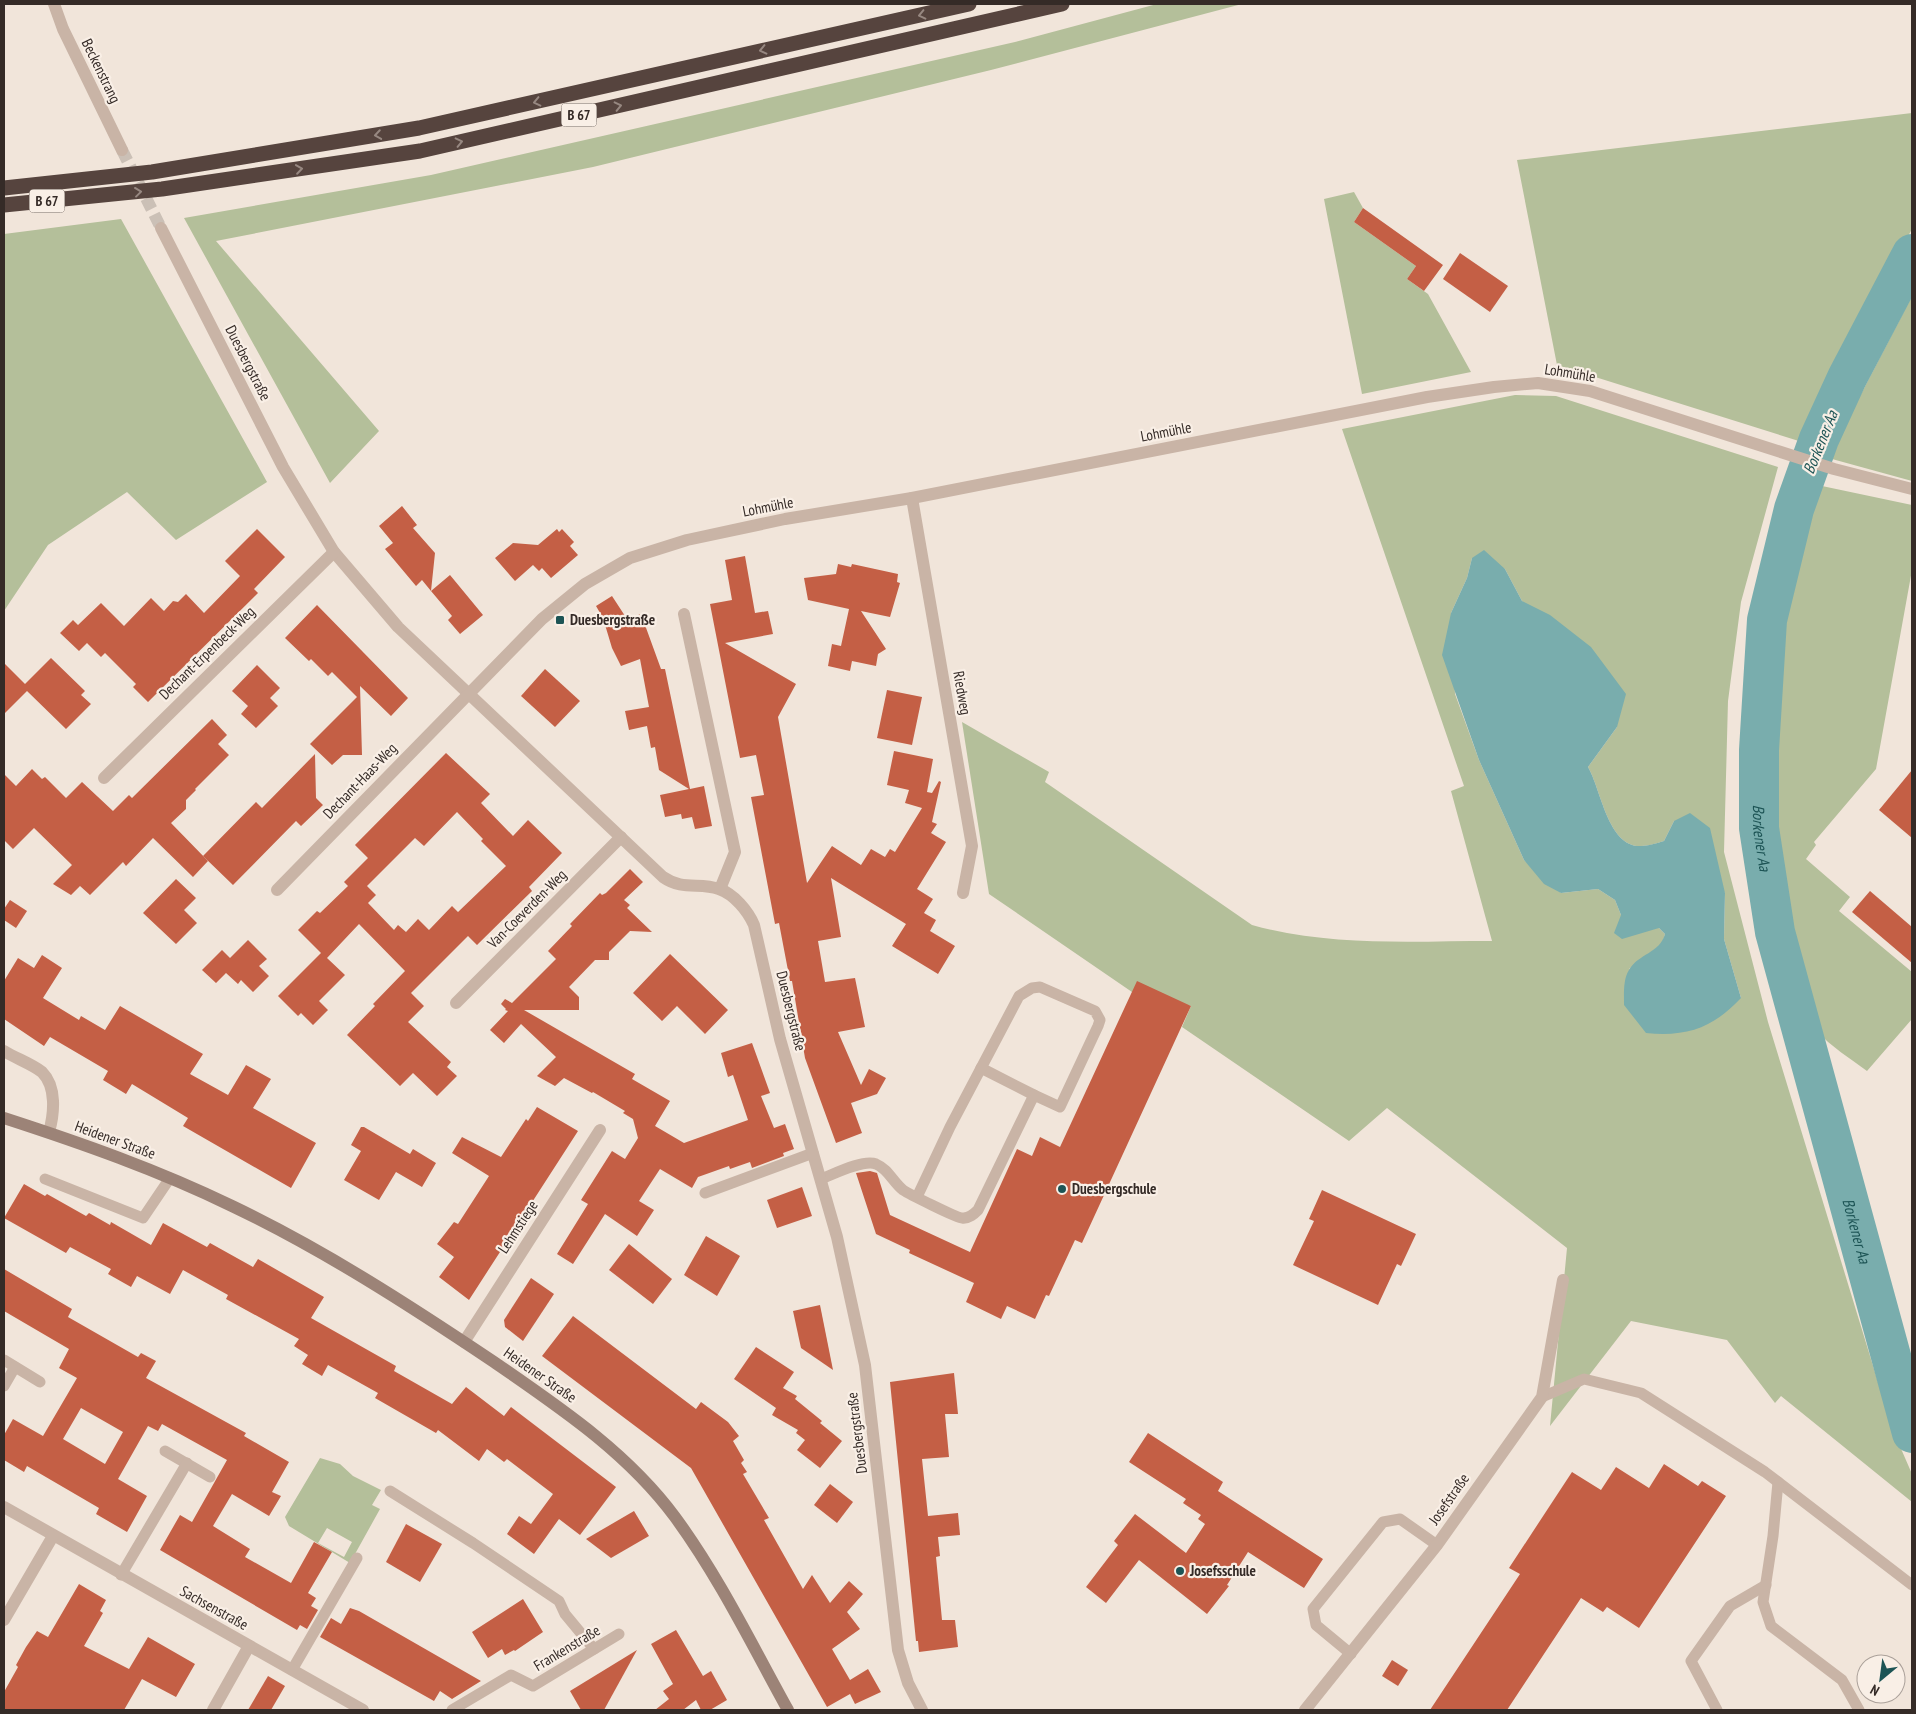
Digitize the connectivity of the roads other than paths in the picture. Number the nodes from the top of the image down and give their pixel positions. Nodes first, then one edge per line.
1 (54, 4) edge
2 (969, 4) edge
3 (1062, 4) edge
4 (122, 150) tunnel mouth
5 (4, 188) edge
6 (90, 198) junction
7 (4, 205) edge
8 (4, 214) edge
9 (161, 228) tunnel mouth
10 (1912, 489) edge
11 (912, 498) junction
12 (334, 552) junction
13 (684, 614) dead end
14 (468, 694) junction
15 (104, 778) dead end
16 (621, 837) junction
17 (720, 889) junction
18 (277, 890) dead end
19 (963, 893) dead end
20 (456, 1003) dead end
21 (4, 1051) edge
22 (981, 1068) junction
23 (1034, 1095) junction
24 (4, 1118) edge
25 (600, 1130) dead end
26 (49, 1132) junction
27 (813, 1153) junction
28 (170, 1178) junction
29 (45, 1179) dead end
30 (821, 1179) junction
31 (705, 1193) dead end
32 (917, 1196) junction
33 (1562, 1280) dead end
34 (464, 1342) junction
35 (4, 1360) edge
36 (15, 1367) junction
37 (40, 1382) dead end
38 (4, 1386) edge
39 (1542, 1397) junction
40 (165, 1451) dead end
41 (187, 1463) junction
42 (210, 1477) dead end
43 (1778, 1482) junction
44 (390, 1491) dead end
45 (4, 1507) edge
46 (52, 1536) junction
47 (1437, 1545) junction
48 (356, 1558) dead end
49 (121, 1574) junction
50 (1766, 1584) junction
51 (1912, 1585) edge
52 (4, 1620) edge
53 (619, 1634) dead end
54 (250, 1646) junction
55 (594, 1650) junction
56 (1351, 1654) junction
57 (292, 1670) junction
58 (213, 1710) edge
59 (363, 1710) edge
60 (452, 1710) edge
61 (788, 1710) edge
62 (922, 1710) edge
63 (1305, 1710) edge
64 (1717, 1710) edge
65 (1859, 1710) edge

1 - 4 street, Beckenstrang
2 -> 5 highway, B 67
6 -> 3 highway, B 67
6 - 7 highway, B 67
6 - 8 highway
9 - 12 street, Duesbergstraße
10 - 11 street, Lohmühle
11 - 14 street, Lohmühle
11 - 19 street, Riedweg
12 - 14 street, Duesbergstraße
12 - 15 street, Dechant-Erpenbeck-Weg
13 - 17 street
14 - 16 street, Duesbergstraße
14 - 18 street, Dechant-Haas-Weg
16 - 17 street, Duesbergstraße
16 - 20 street, Van-Coeverden-Weg
17 - 27 street, Duesbergstraße
21 - 26 street
22 - 23 lane
22 - 23 lane
22 - 32 lane
23 - 32 lane
24 - 26 main road, Heidener Straße
25 - 34 street, Lehmstiege
26 - 28 main road, Heidener Straße
27 - 30 street, Duesbergstraße
27 - 31 lane
28 - 29 lane
28 - 34 main road, Heidener Straße
30 - 32 lane
30 - 62 street, Duesbergstraße
33 - 39 street, Josefstraße
34 - 61 main road, Heidener Straße
35 - 36 lane
36 - 37 lane
36 - 38 lane
39 - 43 lane
39 - 47 street, Josefstraße
40 - 41 lane
41 - 42 lane
41 - 49 lane
43 - 50 lane
43 - 51 lane
44 - 55 lane
45 - 46 street, Sachsenstraße
46 - 49 street, Sachsenstraße
46 - 52 street
47 - 56 street, Josefstraße
47 - 56 lane
48 - 57 lane
49 - 54 street, Sachsenstraße
50 - 64 lane
50 - 65 lane
53 - 55 lane, Frankenstraße
54 - 57 street, Sachsenstraße
54 - 58 street
55 - 60 lane, Frankenstraße
56 - 63 street, Josefstraße
57 - 59 street, Sachsenstraße

